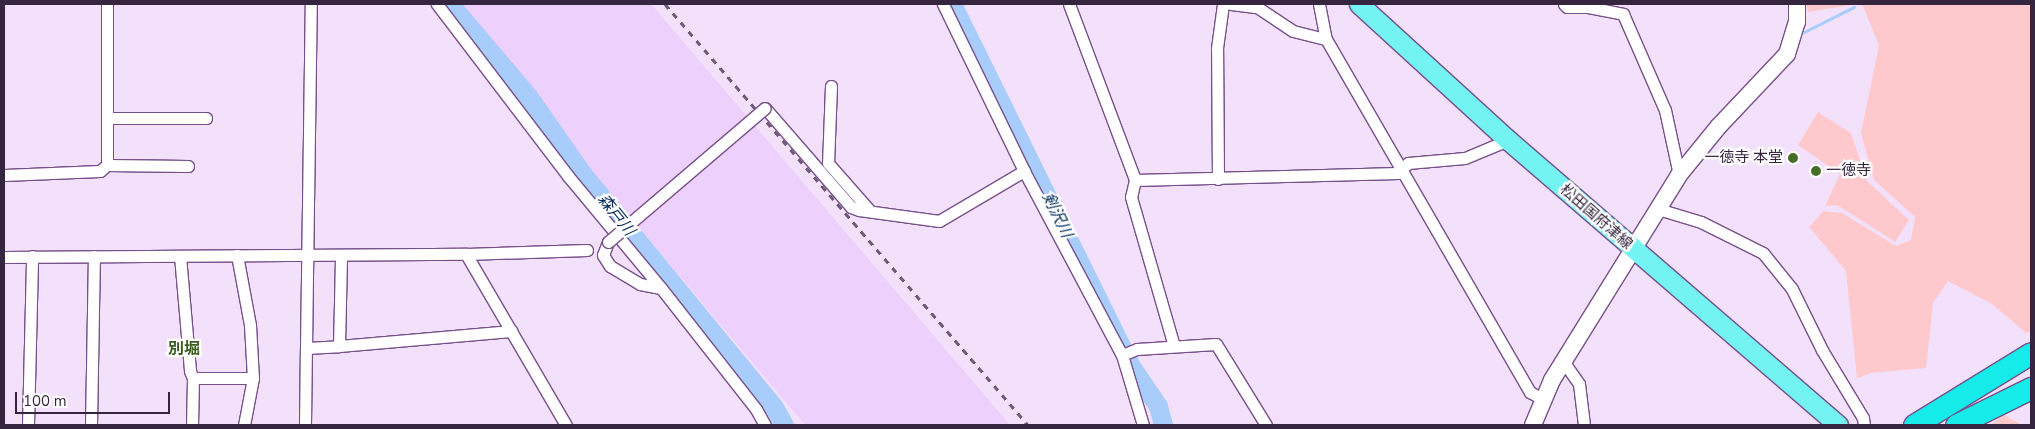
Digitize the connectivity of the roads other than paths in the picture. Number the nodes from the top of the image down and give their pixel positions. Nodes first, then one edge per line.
1 (107, 4) edge
2 (311, 4) edge
3 (437, 4) edge
4 (943, 4) edge
5 (1069, 4) edge
6 (1223, 4) edge
7 (1231, 4) edge
8 (1319, 4) edge
9 (1358, 4) edge
10 (1564, 4) edge
11 (1797, 4) edge
12 (1326, 39) junction
13 (831, 86) dead end
14 (108, 118) junction
15 (206, 118) dead end
16 (1508, 140) junction
17 (108, 165) junction
18 (188, 166) dead end
19 (1403, 168) junction
20 (1024, 171) junction
21 (4, 175) edge
22 (1678, 175) junction
23 (1218, 179) junction
24 (1135, 180) junction
25 (1658, 209) junction
26 (870, 211) junction
27 (1634, 249) junction
28 (587, 250) dead end
29 (237, 254) junction
30 (466, 254) junction
31 (308, 255) junction
32 (341, 255) junction
33 (32, 256) junction
34 (94, 256) junction
35 (180, 256) junction
36 (4, 257) edge
37 (661, 288) junction
38 (511, 331) junction
39 (339, 346) junction
40 (1174, 346) junction
41 (306, 348) junction
42 (2031, 353) edge
43 (1123, 354) junction
44 (1563, 361) junction
45 (193, 378) junction
46 (253, 378) junction
47 (2031, 388) edge
48 (1542, 399) junction
49 (1584, 423) dead end
50 (28, 425) edge
51 (91, 425) edge
52 (192, 425) edge
53 (244, 425) edge
54 (305, 425) edge
55 (566, 425) edge
56 (766, 425) edge
57 (1142, 425) edge
58 (1266, 425) edge
59 (1533, 425) edge
60 (1838, 425) edge
61 (1864, 425) edge
62 (1914, 425) edge
63 (1956, 425) edge

1 - 14 street
2 - 31 street
3 - 37 street
4 - 20 street
5 - 24 street
6 - 23 street
7 - 12 street
8 - 12 street
9 - 16 main road, 松田国府津線
10 - 22 street
11 - 22 street
12 - 19 street
13 - 26 street
14 - 15 street
14 - 17 street
16 - 19 street
16 - 27 main road, 松田国府津線
17 - 18 street
17 - 21 street
19 - 23 street
19 - 48 street
20 - 26 street
20 - 43 street
22 - 25 street
23 - 24 street
24 - 40 street
25 - 27 street
25 - 61 street
26 - 37 street, bridge
27 - 44 street
27 - 60 main road, 松田国府津線
28 - 30 street
29 - 31 street
29 - 35 street
29 - 46 street
30 - 32 street
30 - 38 street
31 - 32 street
31 - 41 street
32 - 39 street
33 - 34 street
33 - 36 street
33 - 50 street
34 - 35 street
34 - 51 street
35 - 45 street
37 - 56 street
38 - 39 street
38 - 55 street
39 - 41 street
40 - 43 street
40 - 58 street
41 - 54 street
42 - 62 highway
43 - 57 street
44 - 48 street
44 - 49 street
45 - 46 street
45 - 52 street
46 - 53 street
47 - 63 highway
48 - 59 street

